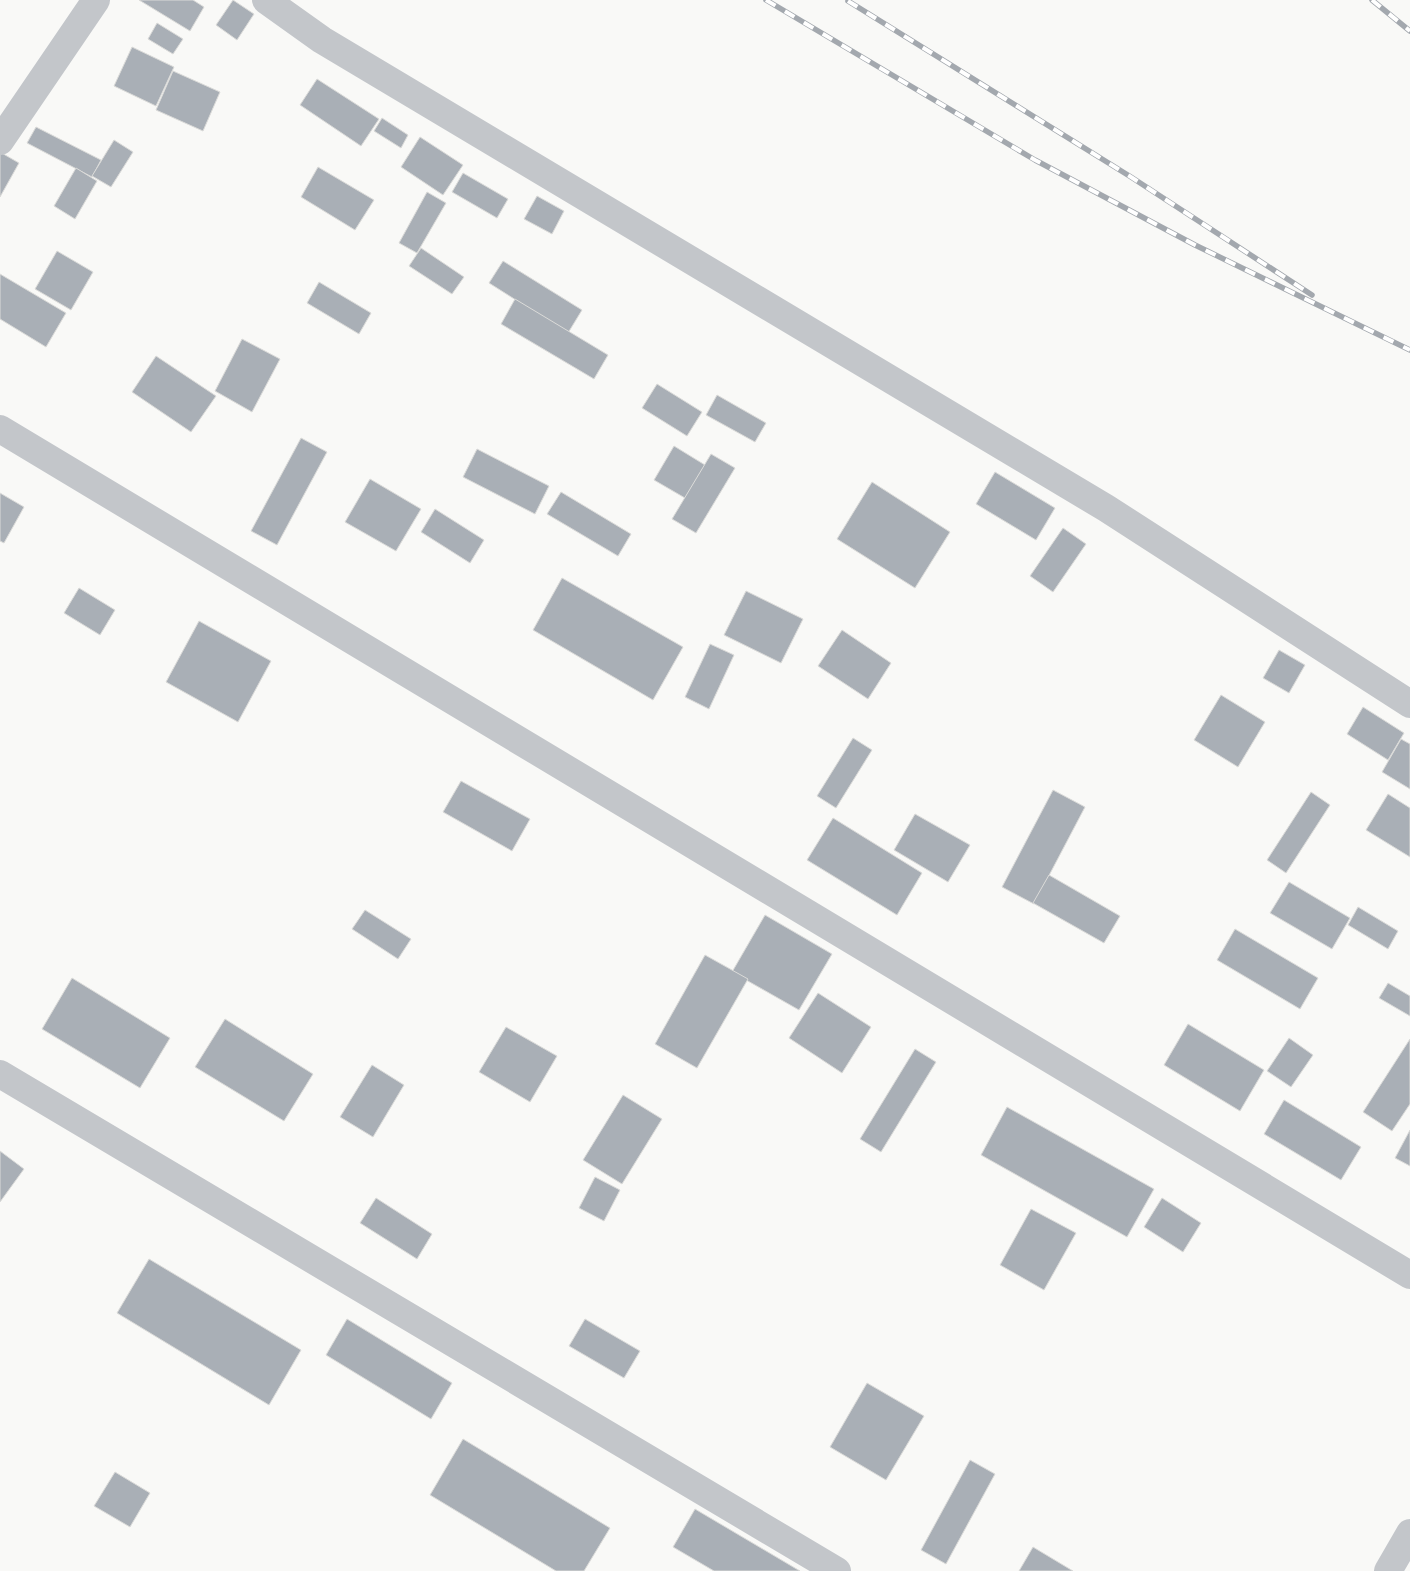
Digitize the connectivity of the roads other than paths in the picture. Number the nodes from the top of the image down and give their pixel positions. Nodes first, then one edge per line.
1 (96, 0) edge
2 (266, 0) edge
3 (0, 141) edge
4 (0, 429) edge
5 (1410, 704) edge
6 (0, 1074) edge
7 (1410, 1275) edge
8 (1410, 1532) edge
9 (837, 1571) edge
10 (1388, 1571) edge

1 - 3 street
2 - 5 street
4 - 7 street
6 - 9 street
8 - 10 street

